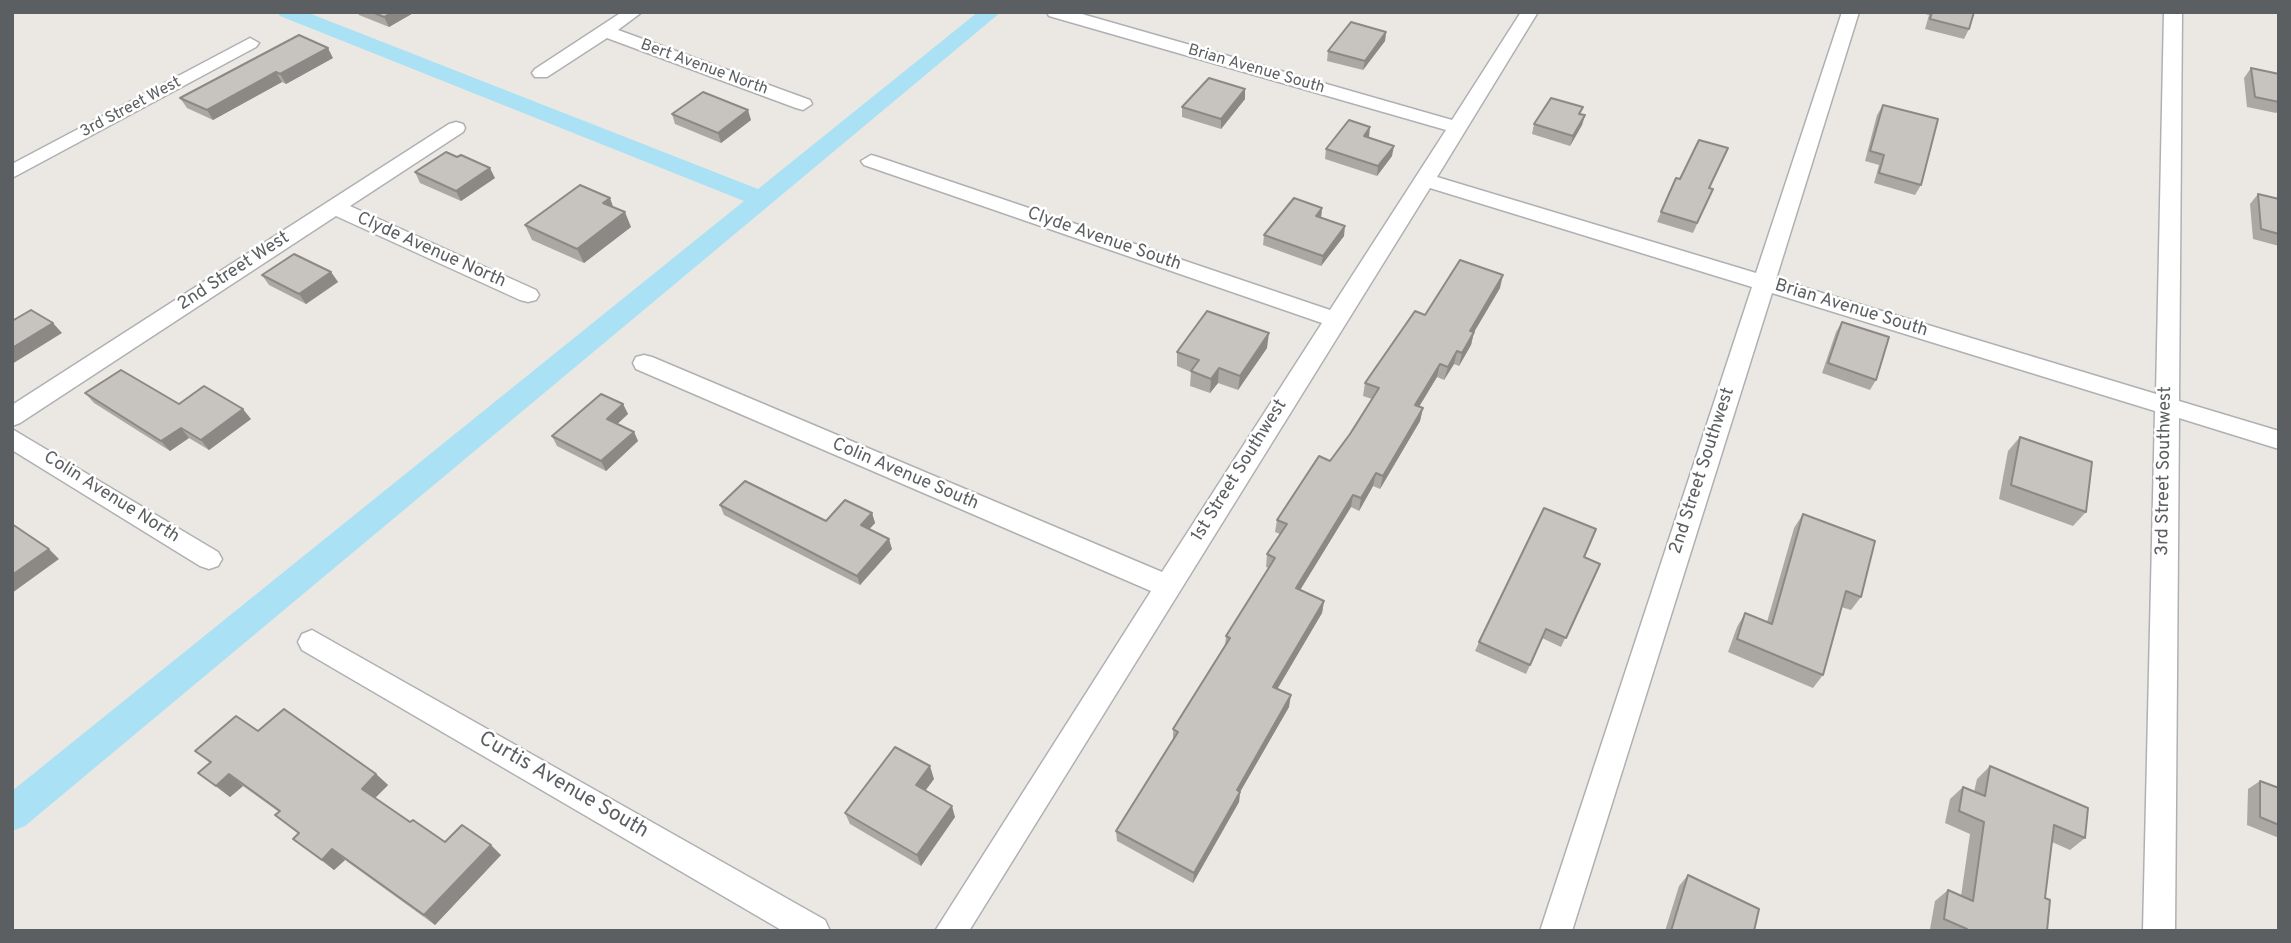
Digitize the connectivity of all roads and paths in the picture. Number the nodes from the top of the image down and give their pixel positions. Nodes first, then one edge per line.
1 (634, 12) edge
2 (1055, 12) edge
3 (1530, 12) edge
4 (1851, 12) edge
5 (2173, 12) edge
6 (605, 31) junction
7 (250, 43) dead end
8 (541, 73) dead end
9 (803, 104) dead end
10 (1456, 127) junction
11 (456, 128) dead end
12 (871, 161) dead end
13 (12, 172) edge
14 (1423, 179) junction
15 (334, 207) junction
16 (1764, 283) junction
17 (528, 295) dead end
18 (1336, 320) junction
19 (644, 363) dead end
20 (2166, 406) junction
21 (12, 417) edge
22 (12, 438) edge
23 (2279, 440) edge
24 (209, 559) dead end
25 (1167, 586) junction
26 (312, 642) dead end
27 (814, 931) edge
28 (951, 931) edge
29 (1556, 931) edge
30 (2159, 931) edge

1 - 6 street
2 - 10 street, Brian Avenue South
3 - 10 street, 1st Street Southwest
4 - 16 street, 2nd Street Southwest
5 - 20 street, 3rd Street Southwest
6 - 8 street
6 - 9 street, Bert Avenue North
7 - 13 street, 3rd Street West
10 - 14 street, 1st Street Southwest
11 - 15 street, 2nd Street West
12 - 18 street, Clyde Avenue South
14 - 16 street, Brian Avenue South
14 - 18 street, 1st Street Southwest
15 - 17 street, Clyde Avenue North
15 - 21 street, 2nd Street West
16 - 20 street, Brian Avenue South
16 - 29 street, 2nd Street Southwest
18 - 25 street, 1st Street Southwest
19 - 25 street, Colin Avenue South
20 - 23 street, Brian Avenue South
20 - 30 street, 3rd Street Southwest
22 - 24 street, Colin Avenue North
25 - 28 street, 1st Street Southwest
26 - 27 street, Curtis Avenue South

